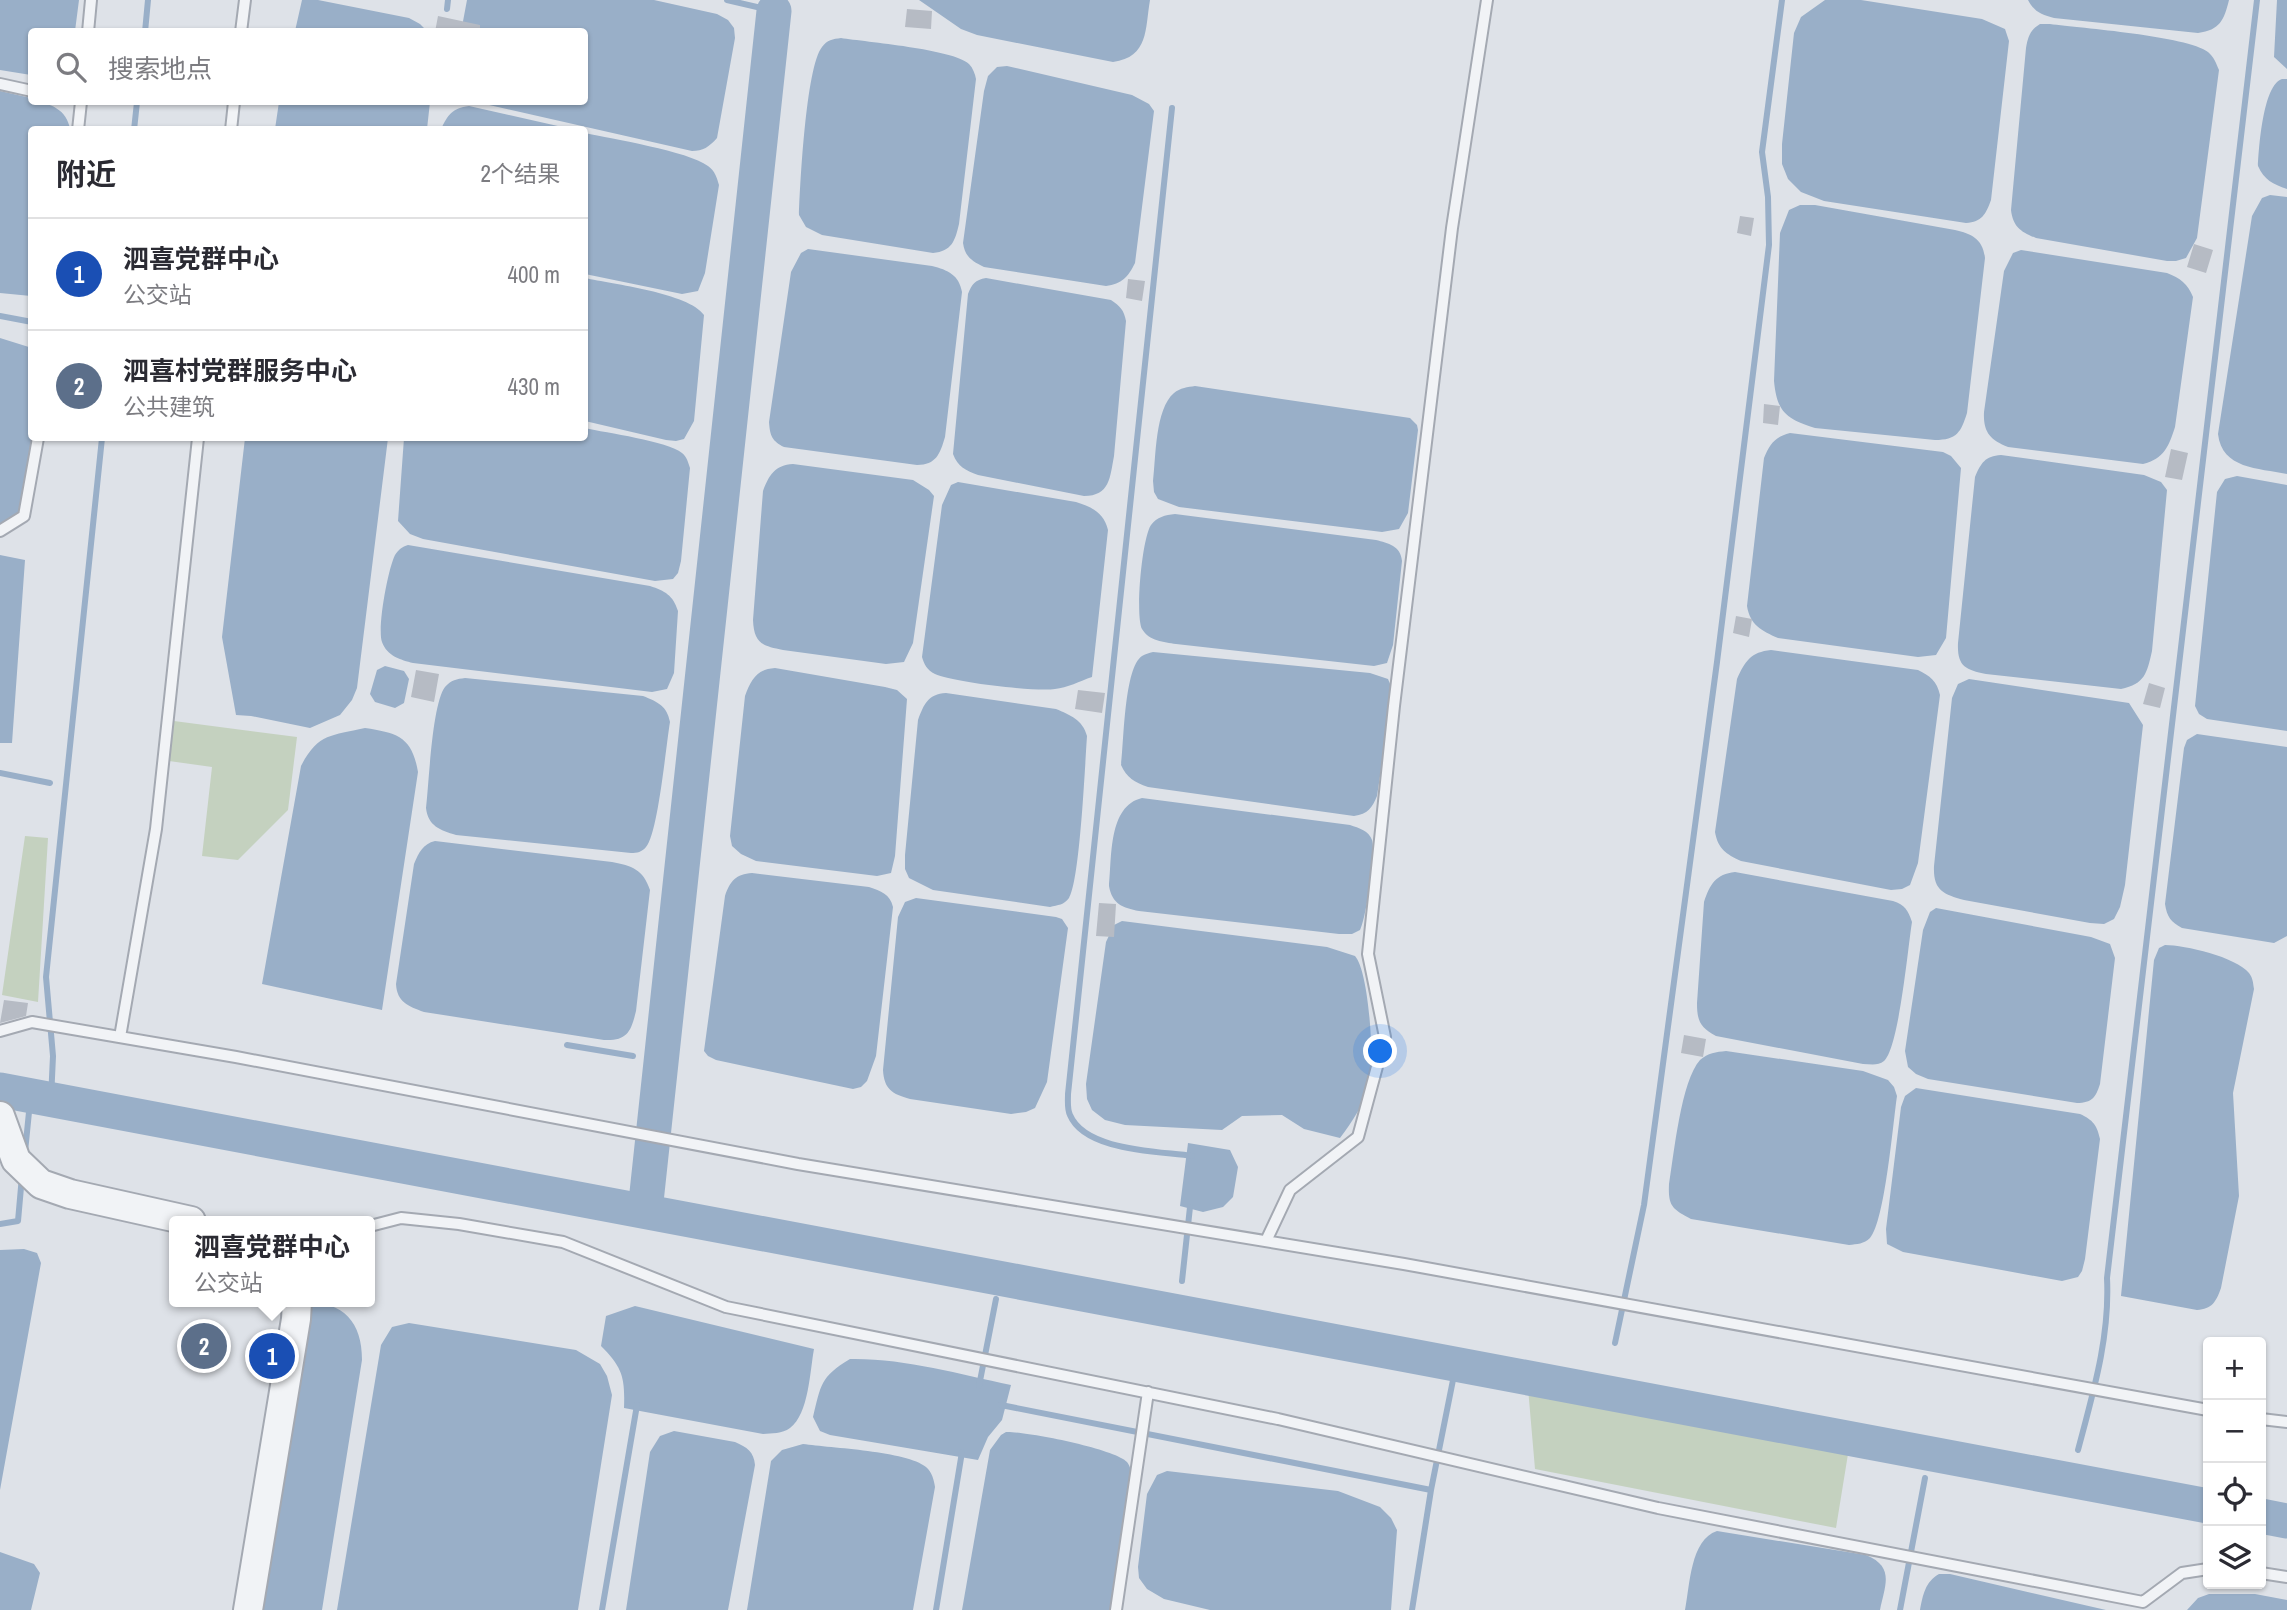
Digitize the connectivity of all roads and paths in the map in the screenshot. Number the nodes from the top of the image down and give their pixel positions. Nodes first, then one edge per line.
1 (91, 0) edge
2 (245, 0) edge
3 (1488, 0) edge
4 (88, 28) edge
5 (242, 28) edge
6 (0, 84) edge
7 (28, 89) edge
8 (81, 105) edge
9 (234, 105) edge
10 (78, 126) edge
11 (231, 126) edge
12 (37, 441) edge
13 (198, 441) edge
14 (0, 531) edge
15 (0, 1031) edge
16 (120, 1037) junction
17 (0, 1116) edge
18 (169, 1216) edge
19 (375, 1225) edge
20 (1266, 1241) junction
21 (296, 1307) edge
22 (1148, 1392) junction
23 (2203, 1409) edge
24 (2266, 1420) edge
25 (2287, 1422) edge
26 (2203, 1570) edge
27 (2266, 1574) edge
28 (2287, 1577) edge
29 (2118, 1597) junction
30 (248, 1610) edge
31 (1116, 1610) edge
32 (2120, 1610) edge

1 - 4 lane
2 - 5 lane
3 - 20 lane
6 - 7 lane
8 - 10 lane
9 - 11 lane
12 - 14 lane
13 - 16 lane
15 - 16 lane
16 - 20 lane
17 - 18 street
19 - 22 lane
20 - 23 lane
21 - 30 street
22 - 29 lane
22 - 31 lane
24 - 25 lane
26 - 29 lane
27 - 28 lane
29 - 32 lane

